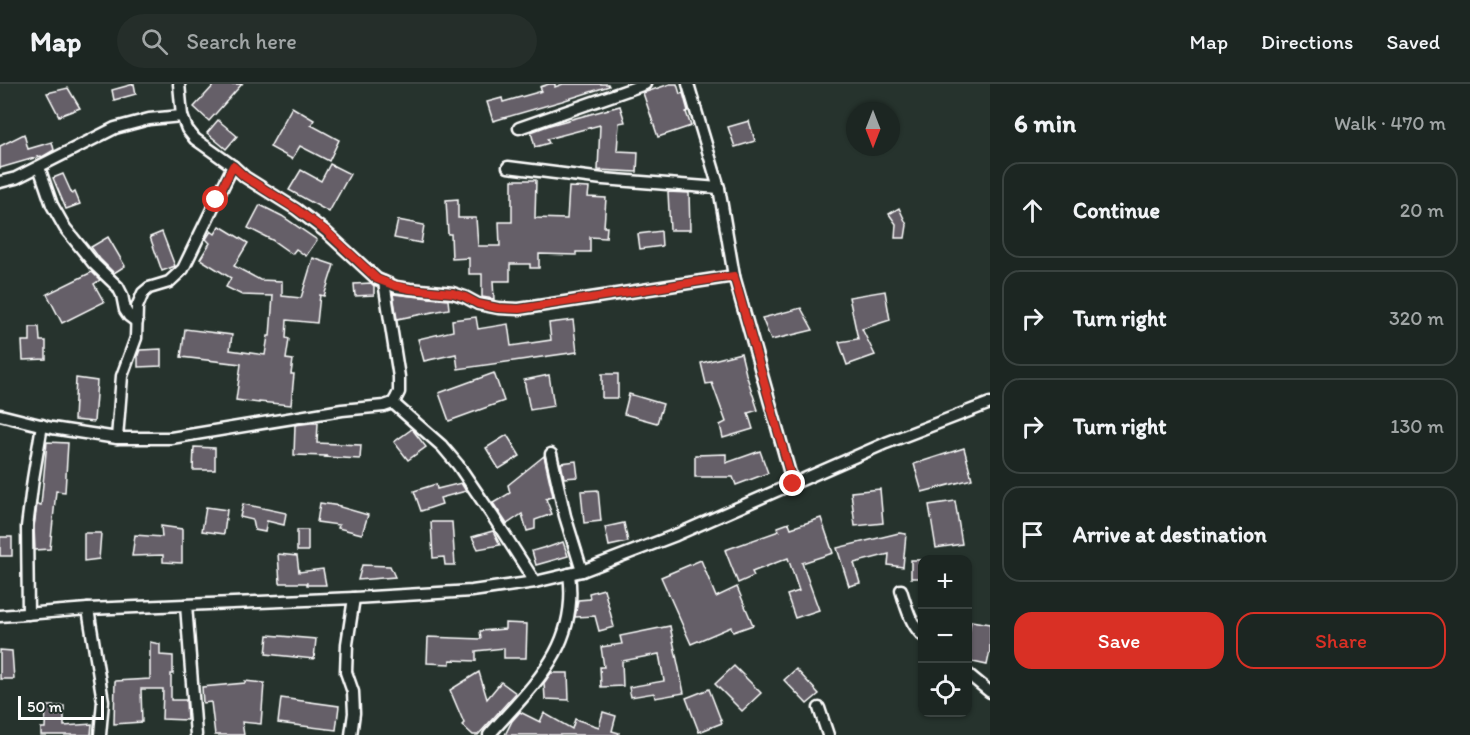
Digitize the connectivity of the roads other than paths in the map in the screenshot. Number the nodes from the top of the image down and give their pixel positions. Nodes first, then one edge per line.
1 (179, 84) edge
2 (645, 84) edge
3 (688, 84) edge
4 (182, 116) junction
5 (519, 128) dead end
6 (233, 166) junction
7 (39, 167) junction
8 (508, 167) dead end
9 (0, 182) edge
10 (719, 188) junction
11 (734, 276) junction
12 (384, 282) junction
13 (137, 322) junction
14 (393, 403) junction
15 (990, 403) edge
16 (0, 415) edge
17 (42, 425) junction
18 (117, 438) junction
19 (551, 454) dead end
20 (793, 484) junction
21 (582, 571) junction
22 (569, 574) junction
23 (535, 582) junction
24 (901, 590) dead end
25 (354, 598) junction
26 (186, 605) junction
27 (88, 609) junction
28 (28, 614) junction
29 (0, 616) edge
30 (918, 631) edge
31 (972, 677) edge
32 (990, 692) edge
33 (819, 708) dead end
34 (100, 735) edge
35 (196, 735) edge
36 (351, 735) edge
37 (489, 735) edge
38 (828, 735) edge

1 - 4 street
2 - 5 street
3 - 10 street
4 - 6 street
4 - 7 street
6 - 12 street
6 - 13 street
7 - 9 street
7 - 13 street
8 - 10 street
10 - 11 street
11 - 12 street
11 - 20 street
12 - 14 street
13 - 18 street
14 - 18 street
14 - 23 street
15 - 20 street
16 - 17 street
17 - 18 street
17 - 28 street
19 - 21 street
20 - 21 street
21 - 22 street
22 - 23 street
22 - 37 street
23 - 25 street
24 - 30 street
25 - 26 street
25 - 36 street
26 - 27 street
26 - 35 street
27 - 28 street
27 - 34 street
28 - 29 street
31 - 32 street
33 - 38 street

